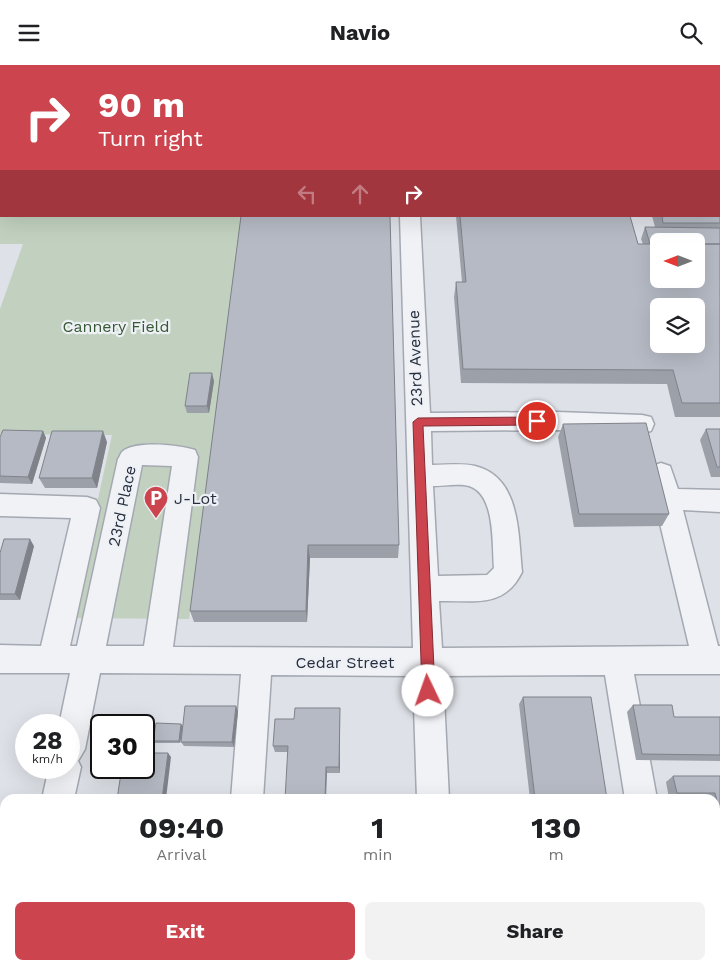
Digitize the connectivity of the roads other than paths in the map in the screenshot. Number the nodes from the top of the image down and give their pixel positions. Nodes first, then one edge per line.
1 (410, 217) edge
2 (418, 422) junction
3 (642, 424) edge
4 (420, 475) junction
5 (720, 501) edge
6 (0, 505) edge
7 (424, 589) junction
8 (0, 659) edge
9 (52, 659) junction
10 (88, 660) junction
11 (713, 660) edge
12 (157, 661) junction
13 (257, 661) junction
14 (617, 661) junction
15 (427, 662) junction
16 (76, 714) edge
17 (62, 779) edge
18 (59, 794) edge
19 (247, 794) edge
20 (433, 794) edge
21 (639, 794) edge

1 - 2 street, 23rd Avenue
2 - 3 street
2 - 4 street, 23rd Avenue
4 - 7 street, 23rd Avenue
4 - 7 street
5 - 11 street
6 - 9 street
7 - 15 street, 23rd Avenue
8 - 9 street, Cedar Street
9 - 10 street, Cedar Street
10 - 12 street, Cedar Street
10 - 12 street, 23rd Place
10 - 16 street, 23rd Place
11 - 14 street, Cedar Street
12 - 13 street, Cedar Street
13 - 15 street, Cedar Street
13 - 19 street
14 - 15 street, Cedar Street
14 - 21 street
15 - 20 street, 23rd Avenue
17 - 18 street

